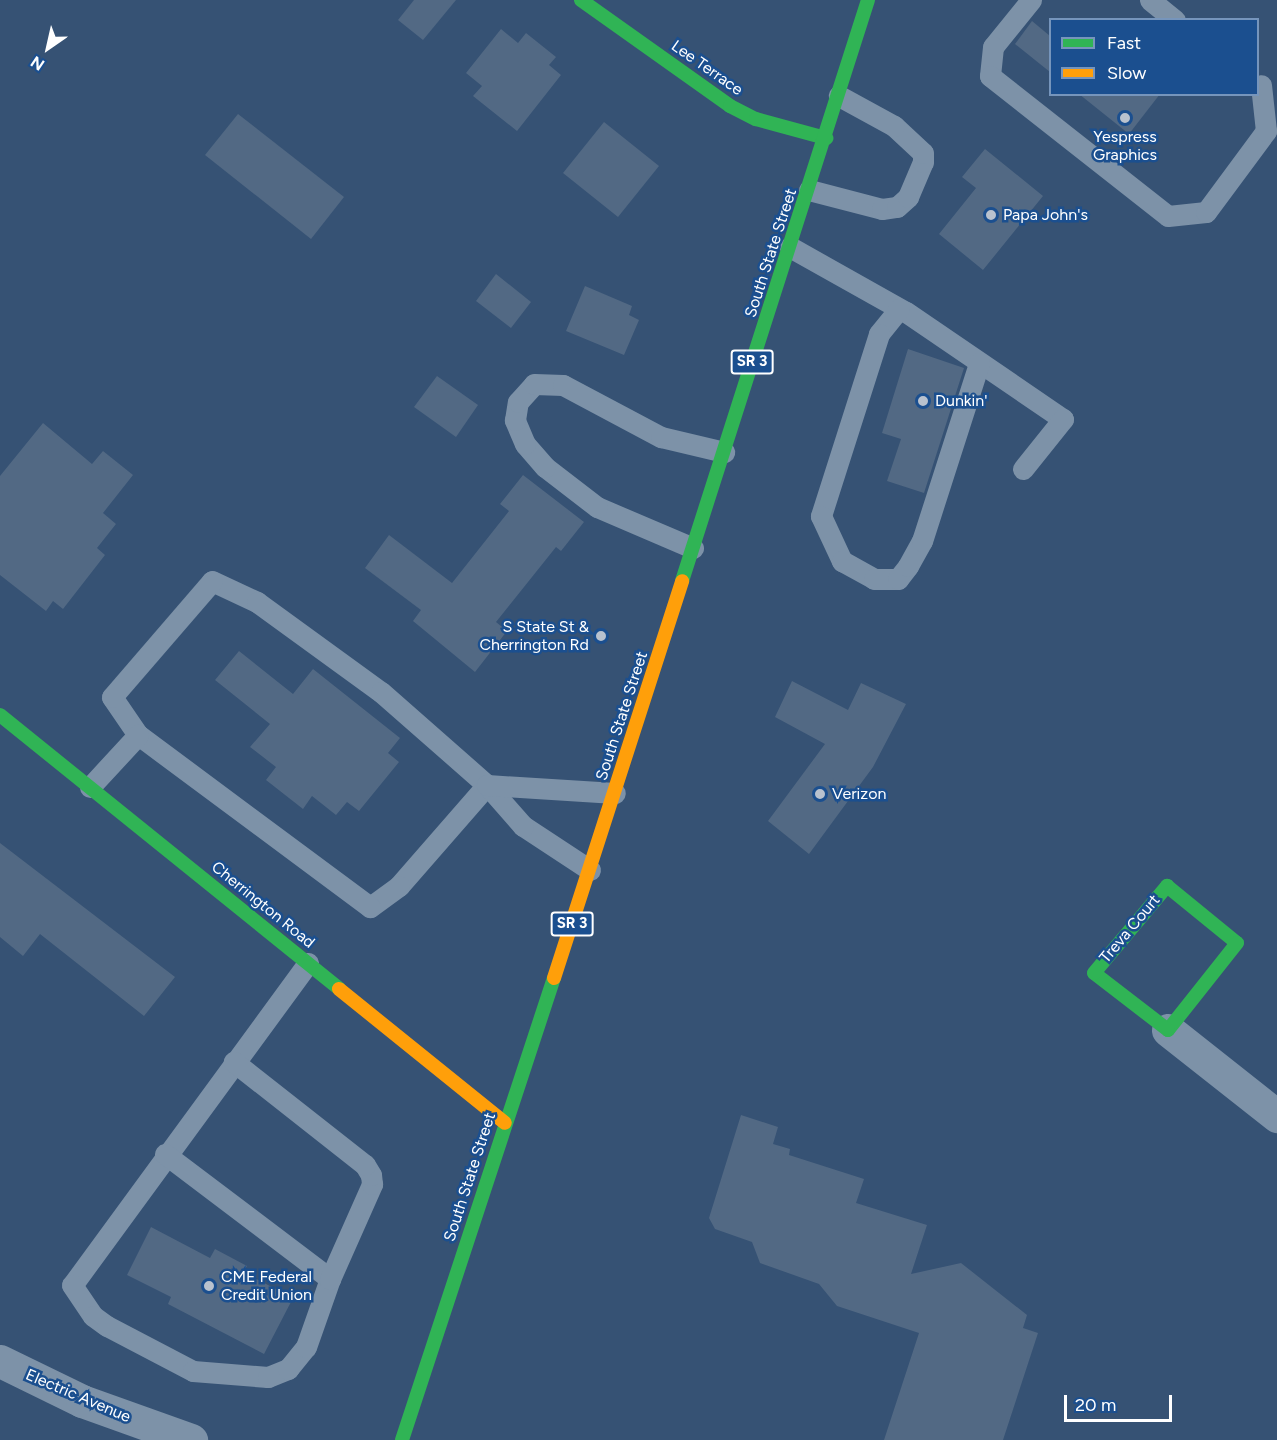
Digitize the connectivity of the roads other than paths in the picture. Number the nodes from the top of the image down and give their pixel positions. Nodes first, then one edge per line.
1 (581, 0) edge
2 (868, 0) edge
3 (1031, 0) edge
4 (1150, 0) edge
5 (1172, 18) edge
6 (1265, 85) edge
7 (839, 96) junction
8 (826, 138) junction
9 (809, 190) junction
10 (790, 247) junction
11 (899, 309) junction
12 (979, 363) junction
13 (724, 452) junction
14 (1023, 469) dead end
15 (693, 549) junction
16 (0, 715) edge
17 (138, 735) junction
18 (488, 785) junction
19 (90, 787) junction
20 (615, 793) junction
21 (591, 870) junction
22 (308, 963) junction
23 (1168, 1030) junction
24 (234, 1062) junction
25 (1277, 1116) edge
26 (505, 1123) junction
27 (165, 1154) junction
28 (330, 1279) junction
29 (0, 1361) edge
30 (191, 1440) edge
31 (402, 1440) edge

1 - 8 main road, Lee Terrace
2 - 7 main road, South State Street / SR 3
3 - 6 lane
4 - 5 lane
7 - 8 main road, South State Street / SR 3
7 - 9 lane
8 - 9 main road, South State Street / SR 3
9 - 10 main road, South State Street / SR 3
10 - 11 lane
10 - 13 main road, South State Street / SR 3
11 - 12 lane
11 - 12 lane
12 - 14 lane
13 - 15 main road, South State Street / SR 3
13 - 15 lane
15 - 20 main road, South State Street / SR 3
16 - 19 main road, Cherrington Road
17 - 18 lane
17 - 18 lane
17 - 19 lane
18 - 20 lane
18 - 21 lane
19 - 22 main road, Cherrington Road
20 - 21 main road, South State Street / SR 3
21 - 26 main road, South State Street / SR 3
22 - 24 lane
22 - 26 main road, Cherrington Road
23 - 23 main road, Treva Court
23 - 25 street, Treva Court
24 - 27 lane
24 - 28 lane
26 - 31 main road, South State Street / SR 3
27 - 28 lane
27 - 28 lane
29 - 30 street, Electric Avenue

